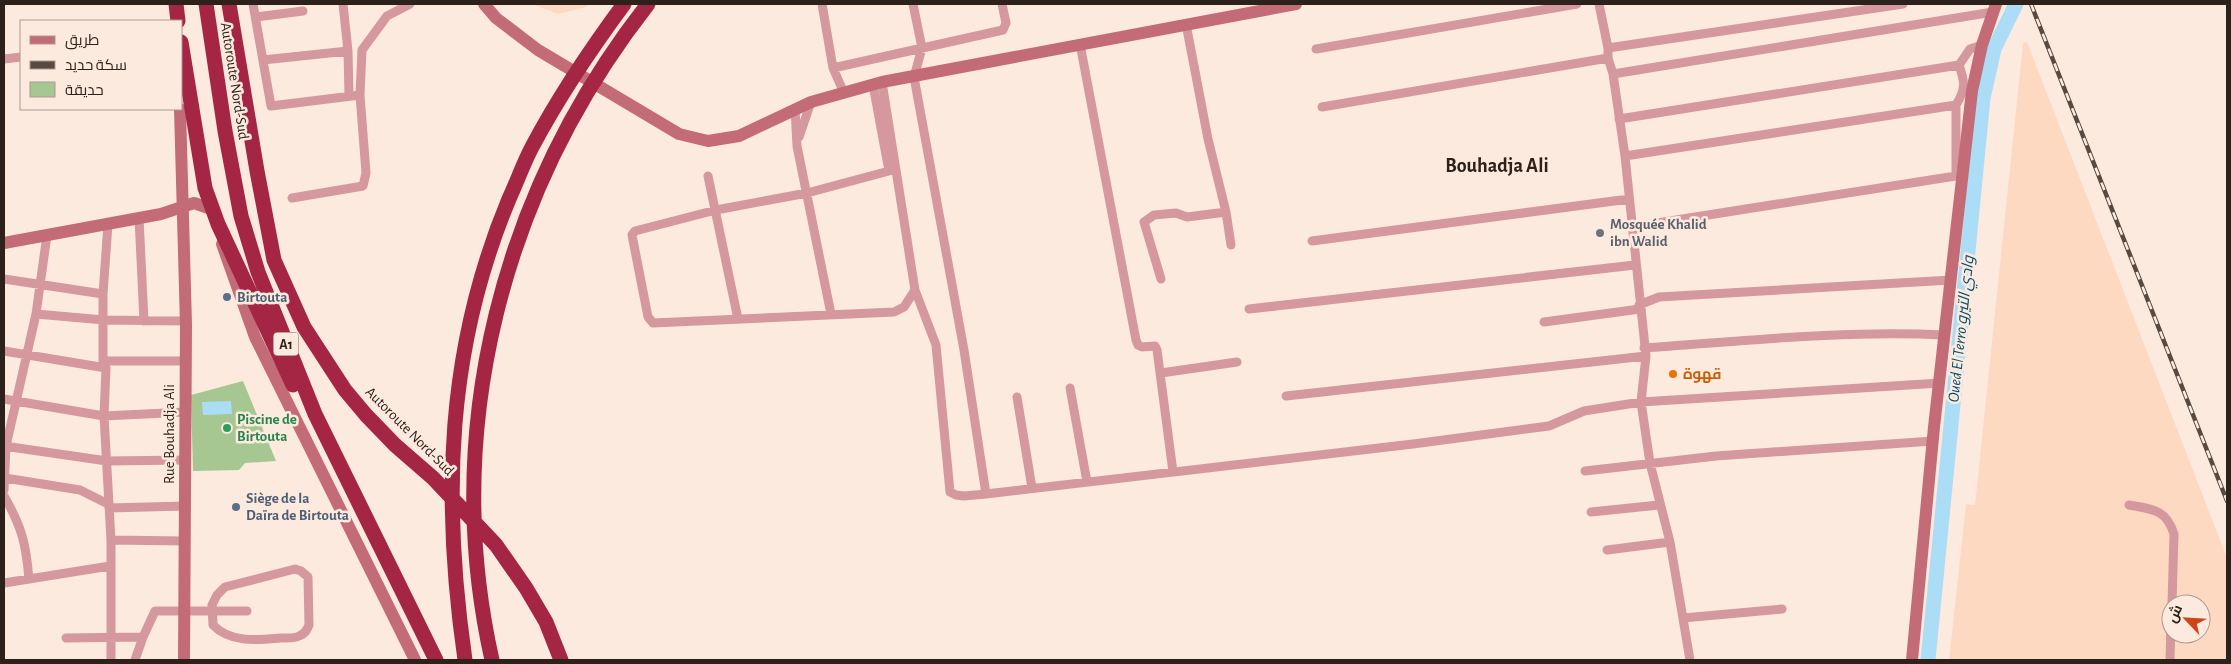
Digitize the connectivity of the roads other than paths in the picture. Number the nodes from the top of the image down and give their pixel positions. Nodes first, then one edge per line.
1 (206, 4) edge
2 (229, 4) edge
3 (254, 4) edge
4 (343, 4) edge
5 (410, 4) edge
6 (484, 4) edge
7 (624, 4) edge
8 (648, 4) edge
9 (822, 4) edge
10 (913, 4) edge
11 (1002, 4) edge
12 (1296, 4) edge
13 (1577, 4) edge
14 (1599, 4) edge
15 (1903, 4) edge
16 (1994, 8) edge
17 (303, 11) dead end
18 (256, 16) junction
19 (1186, 24) junction
20 (1080, 44) junction
21 (1982, 45) junction
22 (922, 48) junction
23 (1608, 48) junction
24 (182, 49) edge
25 (1316, 49) dead end
26 (348, 51) junction
27 (20, 56) edge
28 (1608, 58) junction
29 (4, 59) edge
30 (263, 60) junction
31 (1959, 65) junction
32 (833, 68) junction
33 (1613, 74) junction
34 (914, 77) junction
35 (878, 83) junction
36 (844, 93) junction
37 (360, 95) junction
38 (349, 96) junction
39 (811, 102) junction
40 (1956, 105) junction
41 (1322, 107) dead end
42 (795, 109) junction
43 (180, 110) edge
44 (1619, 119) junction
45 (797, 142) junction
46 (1625, 156) junction
47 (708, 176) dead end
48 (1959, 176) junction
49 (807, 193) junction
50 (292, 198) dead end
51 (1629, 199) junction
52 (181, 208) junction
53 (716, 210) junction
54 (1226, 212) junction
55 (216, 217) junction
56 (139, 218) junction
57 (108, 224) junction
58 (1632, 227) junction
59 (47, 235) junction
60 (1312, 241) dead end
61 (4, 243) edge
62 (1231, 245) dead end
63 (1635, 265) junction
64 (4, 279) edge
65 (1161, 279) dead end
66 (1951, 280) junction
67 (39, 285) junction
68 (916, 290) junction
69 (103, 294) junction
70 (1640, 307) junction
71 (1249, 309) dead end
72 (36, 314) junction
73 (832, 314) junction
74 (738, 319) junction
75 (104, 320) junction
76 (144, 321) junction
77 (186, 321) junction
78 (1544, 322) dead end
79 (1945, 335) junction
80 (4, 351) edge
81 (1645, 352) junction
82 (26, 355) junction
83 (186, 361) junction
84 (1237, 362) dead end
85 (105, 364) junction
86 (1161, 373) junction
87 (1940, 383) junction
88 (1070, 388) dead end
89 (1286, 396) dead end
90 (1017, 397) dead end
91 (4, 399) edge
92 (16, 402) junction
93 (1641, 402) junction
94 (186, 412) junction
95 (104, 416) junction
96 (1933, 440) junction
97 (328, 441) junction
98 (5, 446) edge
99 (185, 460) junction
100 (107, 461) junction
101 (1650, 463) junction
102 (1585, 471) dead end
103 (1173, 472) junction
104 (5, 478) edge
105 (1087, 482) junction
106 (1032, 488) junction
107 (4, 490) edge
108 (986, 494) junction
109 (4, 496) edge
110 (1659, 505) junction
111 (2129, 505) dead end
112 (108, 506) junction
113 (185, 506) junction
114 (1591, 512) dead end
115 (111, 540) junction
116 (185, 541) junction
117 (1670, 542) junction
118 (1607, 550) dead end
119 (110, 566) junction
120 (29, 579) junction
121 (4, 583) edge
122 (2172, 594) edge
123 (1782, 609) dead end
124 (184, 611) junction
125 (212, 611) junction
126 (247, 611) dead end
127 (1683, 618) junction
128 (143, 637) junction
129 (66, 638) dead end
130 (110, 639) junction
131 (2170, 644) edge
132 (111, 660) edge
133 (135, 660) edge
134 (184, 660) edge
135 (415, 660) edge
136 (436, 660) edge
137 (465, 660) edge
138 (492, 660) edge
139 (561, 660) edge
140 (1690, 660) edge
141 (1912, 660) edge
142 (2170, 660) edge

1 - 97 highway, Autoroute Nord-Sud / A1
2 - 139 highway, Autoroute Nord-Sud / A1
3 - 18 street
4 - 26 street
5 - 37 street
6 - 42 street
7 - 137 highway
8 - 138 highway
9 - 32 street
10 - 22 street
11 - 22 street
12 - 19 street
13 - 25 street
14 - 23 street
15 - 23 street
16 - 21 street
16 - 33 street
17 - 18 street
18 - 30 street
19 - 20 street
19 - 54 street
20 - 34 street
20 - 86 street
21 - 31 street
21 - 48 street
22 - 32 street
22 - 34 street
23 - 28 street
24 - 55 highway
26 - 30 street
26 - 38 street
27 - 29 street
28 - 33 street
28 - 41 street
30 - 38 street
31 - 40 street
31 - 44 street
32 - 36 street
33 - 44 street
34 - 35 street
34 - 108 street
35 - 36 street
35 - 49 street
35 - 68 street
36 - 39 street
37 - 38 street
37 - 50 street
39 - 42 street
39 - 45 street
40 - 46 street
40 - 48 street
42 - 45 street
43 - 52 street, Rue Bouhadja Ali
44 - 46 street
45 - 49 street
46 - 51 street
47 - 53 street
48 - 58 street
48 - 66 street
49 - 53 street
49 - 73 street
51 - 58 street
51 - 60 street
52 - 55 street
52 - 56 street
52 - 77 street, Rue Bouhadja Ali
53 - 74 street
53 - 74 street
54 - 62 street
54 - 65 street
55 - 97 highway
55 - 135 street
56 - 57 street
56 - 76 street
57 - 59 street
57 - 69 street
58 - 63 street
59 - 61 street
59 - 67 street
63 - 70 street
63 - 71 street
64 - 67 street
66 - 70 street
66 - 79 street
67 - 69 street
67 - 72 street
68 - 73 street
68 - 108 street
69 - 75 street
70 - 78 street
70 - 81 street
72 - 75 street
72 - 82 street
73 - 74 street
75 - 76 street
75 - 85 street
76 - 77 street
77 - 83 street, Rue Bouhadja Ali
79 - 81 street
79 - 87 street
80 - 82 street
81 - 89 street
81 - 93 street
82 - 85 street
82 - 92 street
83 - 85 street
83 - 94 street, Rue Bouhadja Ali
84 - 86 street
85 - 95 street
86 - 103 street
87 - 93 street
87 - 96 street
88 - 105 street
90 - 106 street
91 - 92 street
92 - 95 street
92 - 98 street
93 - 101 street
93 - 103 street
94 - 95 street
94 - 99 street, Rue Bouhadja Ali
95 - 100 street
96 - 101 street
96 - 141 street
97 - 136 highway, Autoroute Nord-Sud / A1
98 - 100 street
98 - 104 street
99 - 100 street
99 - 113 street, Rue Bouhadja Ali
100 - 112 street
101 - 102 street
101 - 110 street
103 - 105 street
104 - 107 street
104 - 112 street
105 - 106 street
106 - 108 street
109 - 120 street
110 - 114 street
110 - 117 street
111 - 122 street
112 - 113 street
112 - 115 street
113 - 116 street, Rue Bouhadja Ali
115 - 116 street
115 - 119 street
116 - 124 street, Rue Bouhadja Ali
117 - 118 street
117 - 127 street
119 - 120 street
119 - 130 street
120 - 121 street
123 - 127 street
124 - 125 street
124 - 128 street
124 - 134 street, Rue Bouhadja Ali
125 - 125 street
125 - 126 street
127 - 140 street
128 - 130 street
128 - 133 street
129 - 130 street
130 - 132 street
131 - 142 street

